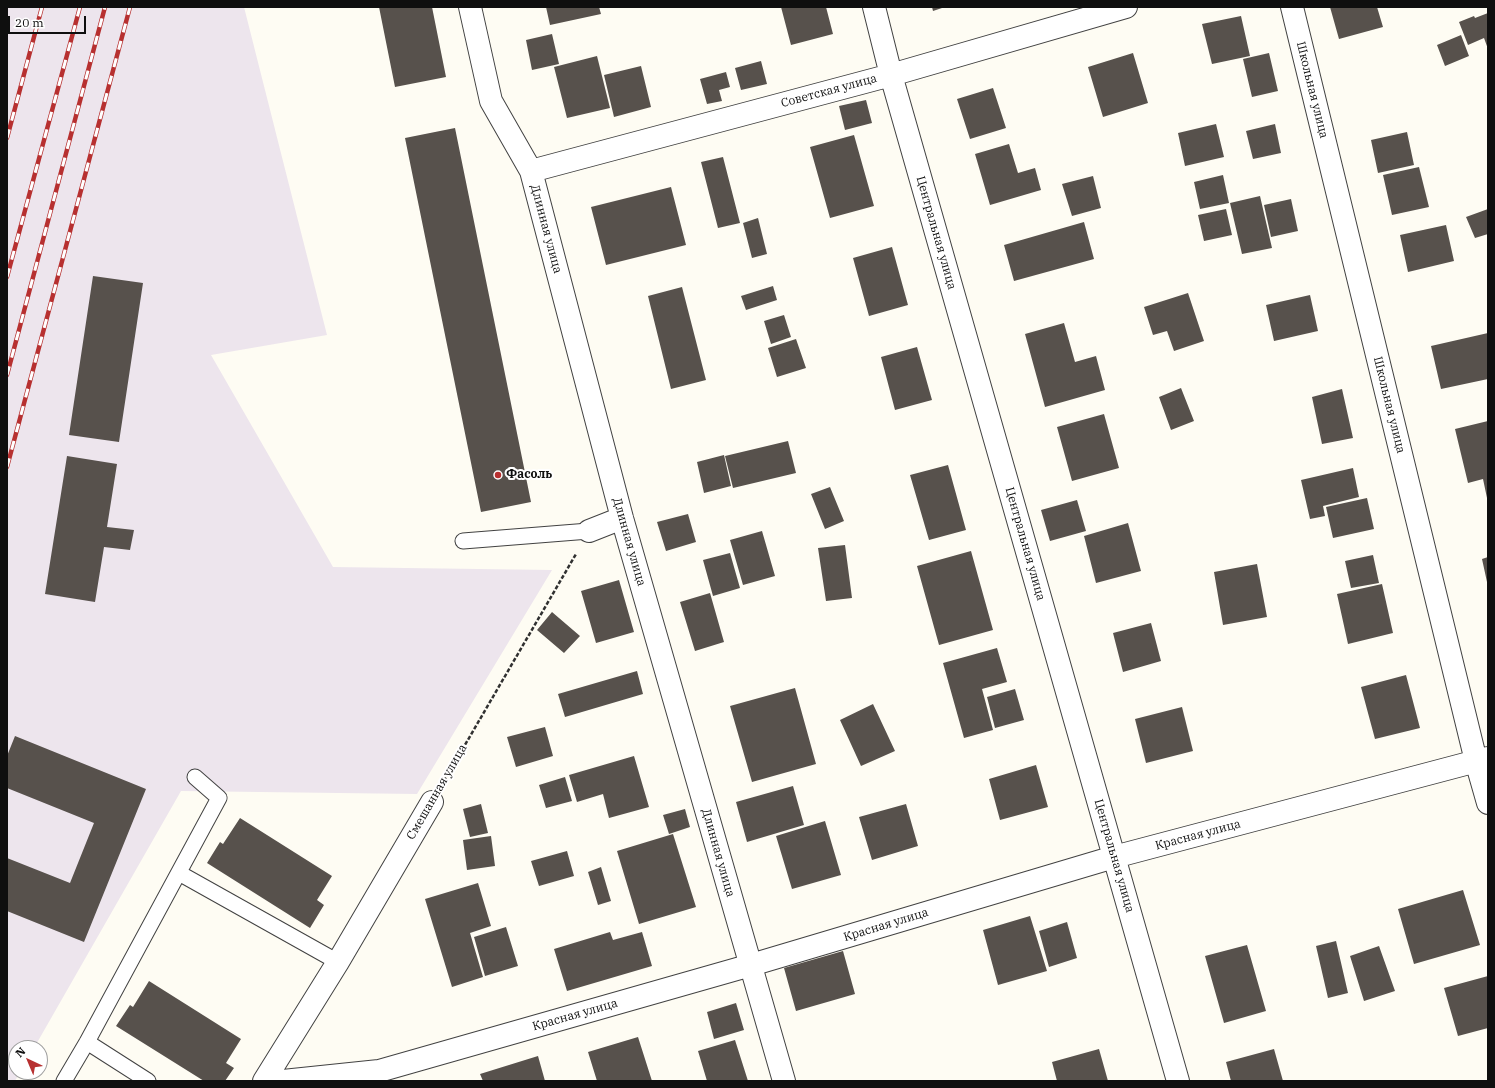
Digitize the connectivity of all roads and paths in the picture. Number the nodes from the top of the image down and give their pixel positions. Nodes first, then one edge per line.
1 (470, 7) edge
2 (874, 7) edge
3 (1126, 7) edge
4 (1292, 7) edge
5 (891, 75) junction
6 (532, 171) junction
7 (622, 518) junction
8 (589, 531) junction
9 (463, 541) dead end
10 (1482, 760) edge
11 (195, 777) dead end
12 (432, 802) joint
13 (1488, 803) edge
14 (1114, 857) junction
15 (179, 873) junction
16 (338, 962) junction
17 (751, 965) junction
18 (88, 1042) junction
19 (380, 1076) edge
20 (64, 1081) edge
21 (148, 1081) edge
22 (264, 1081) edge
23 (284, 1081) edge
24 (784, 1081) edge
25 (1178, 1081) edge

1 - 6 street, Длинная улица
2 - 5 street, Центральная улица
3 - 5 street, Советская улица
4 - 10 street, Школьная улица
5 - 6 street, Советская улица
5 - 14 street, Центральная улица
6 - 7 street, Длинная улица
7 - 8 street
7 - 17 street, Длинная улица
8 - 9 lane
8 - 12 path, Смешанная улица
10 - 13 street, Школьная улица
10 - 14 street, Красная улица
11 - 15 lane
12 - 16 street, Смешанная улица
14 - 17 street, Красная улица
14 - 25 street, Центральная улица
15 - 16 lane
15 - 18 lane
16 - 22 street, Смешанная улица
17 - 19 street, Красная улица
17 - 24 street, Длинная улица
18 - 20 lane
18 - 21 lane
19 - 23 street, Красная улица

